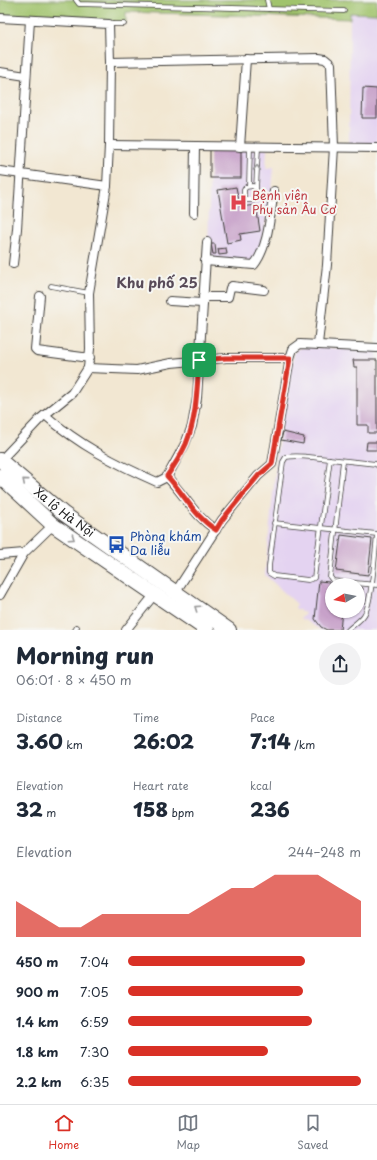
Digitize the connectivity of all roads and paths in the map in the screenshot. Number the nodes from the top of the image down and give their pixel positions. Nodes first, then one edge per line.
1 (76, 0) edge
2 (268, 0) edge
3 (269, 9) junction
4 (344, 11) dead end
5 (0, 18) edge
6 (30, 20) junction
7 (108, 24) junction
8 (124, 24) dead end
9 (246, 59) junction
10 (110, 62) junction
11 (0, 72) edge
12 (26, 76) junction
13 (110, 145) junction
14 (195, 146) junction
15 (240, 147) junction
16 (254, 147) junction
17 (334, 147) junction
18 (377, 148) edge
19 (0, 171) edge
20 (21, 175) junction
21 (107, 186) junction
22 (249, 186) junction
23 (256, 189) junction
24 (274, 191) dead end
25 (194, 212) dead end
26 (206, 242) dead end
27 (205, 261) junction
28 (13, 264) dead end
29 (51, 286) dead end
30 (264, 290) dead end
31 (89, 293) junction
32 (40, 296) dead end
33 (203, 300) junction
34 (170, 301) dead end
35 (318, 344) junction
36 (377, 348) edge
37 (90, 358) junction
38 (290, 358) junction
39 (199, 360) junction
40 (88, 368) junction
41 (45, 415) junction
42 (330, 459) junction
43 (0, 460) edge
44 (343, 461) junction
45 (377, 464) edge
46 (0, 476) edge
47 (167, 476) junction
48 (274, 523) junction
49 (53, 526) junction
50 (321, 528) junction
51 (216, 530) junction
52 (334, 530) junction
53 (377, 535) edge
54 (24, 553) junction
55 (0, 555) edge
56 (372, 584) junction
57 (377, 585) edge
58 (175, 593) junction
59 (0, 595) edge
60 (154, 595) junction
61 (126, 630) edge
62 (207, 630) edge
63 (229, 630) edge
64 (348, 630) edge

1 - 3 lane
2 - 3 lane
3 - 4 lane
5 - 6 street
6 - 7 street
6 - 12 street
7 - 8 lane
7 - 10 street
9 - 10 street
9 - 15 street
9 - 17 street
10 - 13 street
11 - 12 street
12 - 20 street
13 - 14 street
13 - 21 street
14 - 15 street
14 - 25 street
15 - 16 street
16 - 17 street
16 - 22 lane
23 -> 16 lane
17 - 18 street
17 - 35 street
19 - 20 street
20 - 21 street
20 - 28 street
21 - 31 street
22 - 23 lane
22 - 23 lane
24 - 27 street
26 - 27 street
27 - 33 street
29 - 31 lane
30 - 33 street
31 - 37 street
32 - 37 street
33 - 34 street
33 - 39 street
35 - 36 street
35 - 38 street
37 - 40 street
38 - 39 street
38 - 51 street
39 - 40 street
39 - 47 street
40 - 41 street
41 - 43 street
41 - 47 street
42 - 44 lane
42 - 48 lane
42 - 50 lane
58 -> 43 highway, Xa lộ Hà Nội
44 - 45 lane
44 - 52 lane
46 - 49 highway, Xa lộ Hà Nội
47 - 51 street
48 - 50 lane
48 - 50 lane
49 - 54 street
49 -> 60 highway, Xa lộ Hà Nội
50 - 52 lane
51 - 58 street
52 - 53 lane
52 - 56 lane
53 - 56 lane
54 - 55 street
54 - 59 street
56 - 57 lane
56 - 64 lane
63 -> 58 highway, Xa lộ Hà Nội
60 - 61 street
60 - 62 highway, Xa lộ Hà Nội

